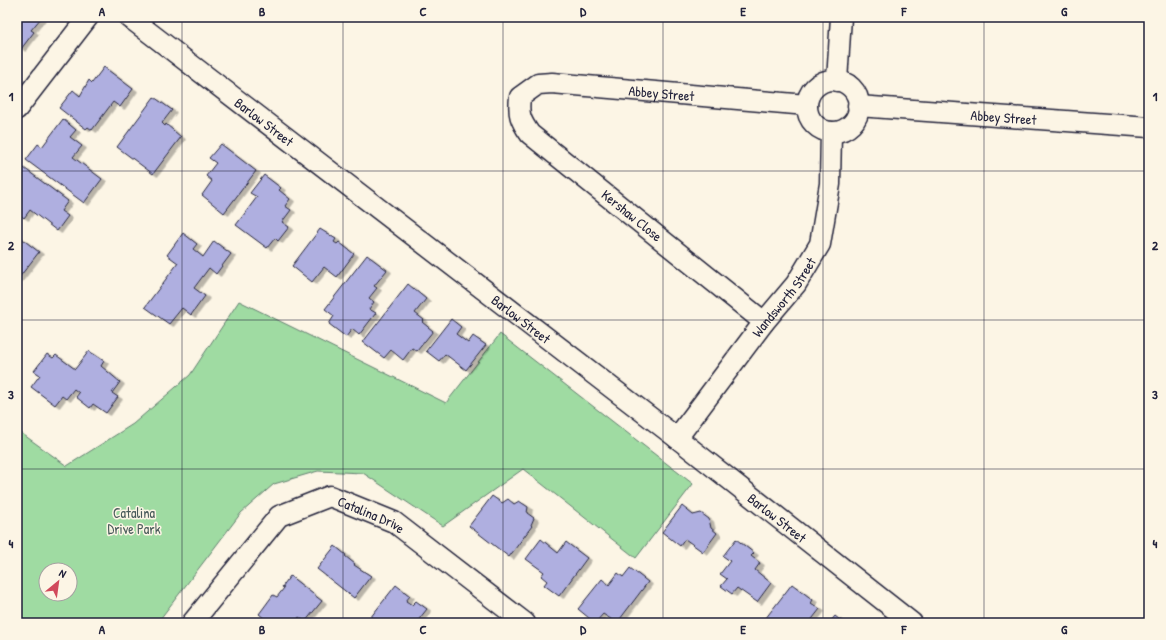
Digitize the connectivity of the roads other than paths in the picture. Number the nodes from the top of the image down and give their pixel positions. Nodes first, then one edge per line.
1 (88, 17) edge
2 (129, 17) edge
3 (841, 17) edge
4 (837, 81) junction
5 (520, 97) joint
6 (807, 105) junction
7 (858, 106) junction
8 (17, 108) edge
9 (1149, 127) edge
10 (832, 132) junction
11 (764, 322) junction
12 (677, 438) junction
13 (192, 623) edge
14 (525, 623) edge
15 (912, 623) edge

1 - 8 street
2 - 12 street, Barlow Street
3 - 4 street
4 - 6 street
4 - 7 street
5 - 6 street, Abbey Street
5 - 11 street, Kershaw Close
6 - 10 street
7 - 9 street, Abbey Street
7 - 10 street
10 - 11 street, Wandsworth Street
11 - 12 street, Wandsworth Street
12 - 15 street, Barlow Street
13 - 14 street, Catalina Drive

